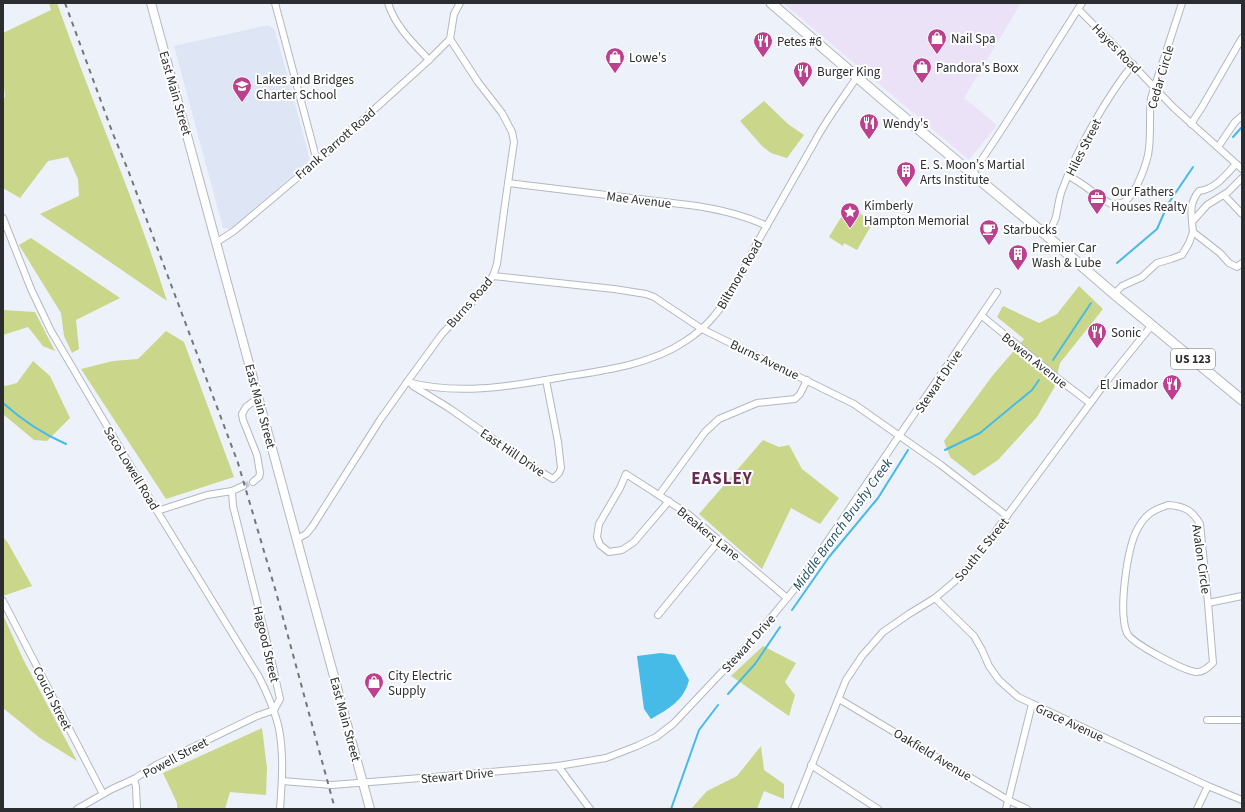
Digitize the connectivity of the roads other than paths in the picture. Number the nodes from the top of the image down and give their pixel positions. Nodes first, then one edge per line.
1 (152, 3) edge
2 (275, 3) edge
3 (388, 3) edge
4 (460, 3) edge
5 (771, 3) edge
6 (1082, 3) edge
7 (1182, 3) edge
8 (1078, 9) junction
9 (1242, 38) edge
10 (450, 40) junction
11 (429, 60) junction
12 (1133, 64) junction
13 (857, 77) junction
14 (1155, 89) junction
15 (1242, 116) edge
16 (1191, 124) junction
17 (1218, 147) junction
18 (317, 161) junction
19 (1236, 164) junction
20 (1242, 170) edge
21 (972, 174) junction
22 (1068, 176) junction
23 (1242, 178) edge
24 (508, 183) junction
25 (1224, 195) junction
26 (1242, 214) edge
27 (3, 218) edge
28 (1192, 222) junction
29 (767, 226) junction
30 (1193, 232) junction
31 (1047, 236) junction
32 (217, 242) junction
33 (1242, 263) edge
34 (493, 276) junction
35 (998, 292) dead end
36 (1114, 294) junction
37 (982, 316) junction
38 (1152, 325) junction
39 (702, 329) junction
40 (546, 380) junction
41 (806, 380) junction
42 (407, 382) junction
43 (1234, 394) junction
44 (258, 398) junction
45 (1242, 400) edge
46 (1090, 402) junction
47 (1242, 405) edge
48 (900, 436) junction
49 (253, 482) dead end
50 (243, 486) tunnel mouth
51 (232, 491) junction
52 (659, 495) junction
53 (669, 501) junction
54 (158, 511) junction
55 (1007, 516) junction
56 (297, 539) junction
57 (719, 541) junction
58 (1242, 596) edge
59 (787, 598) junction
60 (935, 598) junction
61 (3, 601) edge
62 (1208, 603) junction
63 (658, 614) dead end
64 (840, 699) junction
65 (1032, 704) junction
66 (274, 710) junction
67 (1207, 720) dead end
68 (1242, 720) edge
69 (811, 764) junction
70 (558, 766) junction
71 (134, 779) junction
72 (282, 781) junction
73 (363, 782) junction
74 (1208, 786) junction
75 (103, 794) junction
76 (1008, 800) junction
77 (1242, 800) edge
78 (77, 809) edge
79 (137, 809) edge
80 (280, 809) edge
81 (370, 809) edge
82 (590, 809) edge
83 (794, 809) edge
84 (878, 809) edge
85 (1006, 809) edge
86 (1027, 809) edge
87 (1197, 809) edge

1 - 32 main road, East Main Street
2 - 18 street
3 - 11 street
4 - 10 street
5 - 13 highway, US 123
6 - 8 street
7 - 14 street, Cedar Circle
8 - 12 street, Hayes Road
8 - 21 street
9 - 16 street
10 - 11 street, Frank Parrott Road
10 - 24 street, Burns Road
11 - 18 street, Frank Parrott Road
12 - 14 street, Hayes Road
12 - 22 street, Hiles Street
13 - 21 highway, US 123
13 - 29 street, Biltmore Road
14 - 16 street, Hayes Road
14 - 22 street, Cedar Circle
15 - 17 street
16 - 17 street, Hayes Road
17 - 19 street, Hayes Road
18 - 32 street, Frank Parrott Road
19 - 20 street, Hayes Road
19 - 28 street
21 - 31 highway, US 123
22 - 31 street, Hiles Street
23 - 25 street
24 - 29 street, Mae Avenue
24 - 34 street, Burns Road
25 - 26 street
25 - 28 street
27 - 54 street, Saco Lowell Road
28 - 30 street
29 - 39 street, Biltmore Road
30 - 33 street
30 - 36 street
31 - 36 highway, US 123
32 - 44 main road, East Main Street
34 - 39 street, Burns Avenue
34 - 42 street, Burns Road
35 - 37 street, Stewart Drive
36 - 38 highway, US 123
37 - 46 street, Bowen Avenue
37 - 48 street, Stewart Drive
38 - 43 highway, US 123
38 - 46 street, South E Street
39 - 40 street, Biltmore Road
39 - 41 street, Burns Avenue
40 - 42 street, Biltmore Road
40 - 42 street, East Hill Drive
41 - 48 street, Burns Avenue
41 - 52 street
42 - 56 street, Burns Road
43 - 45 highway, US 123
43 - 47 highway, US 123
44 - 49 street
44 - 56 main road, East Main Street
46 - 55 street, South E Street
48 - 55 street, Burns Avenue
48 - 59 street, Stewart Drive
50 - 51 street
51 - 54 street
51 - 66 street, Hagood Street
52 - 53 street, Breakers Lane
52 - 53 street, Breakers Lane
53 - 57 street, Breakers Lane
54 - 66 street, Saco Lowell Road
55 - 60 street, South E Street
56 - 73 main road, East Main Street
57 - 59 street, Breakers Lane
57 - 63 street
58 - 62 street, Avalon Circle
59 - 70 street, Stewart Drive
60 - 64 street, South E Street
60 - 65 street, Grace Avenue
61 - 75 street, Couch Street
62 - 62 street, Avalon Circle
64 - 69 street, South E Street
64 - 76 street, Oakfield Avenue
65 - 74 street, Grace Avenue
65 - 76 street
66 - 71 street, Powell Street
66 - 72 street, Hagood Street
67 - 68 street
69 - 83 street, South E Street
69 - 84 street
70 - 73 street, Stewart Drive
70 - 82 street
71 - 75 street, Powell Street
71 - 79 street
72 - 73 street, Stewart Drive
72 - 80 street, Hagood Street
73 - 81 main road, East Main Street
74 - 77 street, Grace Avenue
74 - 87 street
75 - 78 street, Powell Street
76 - 85 street
76 - 86 street, Oakfield Avenue

